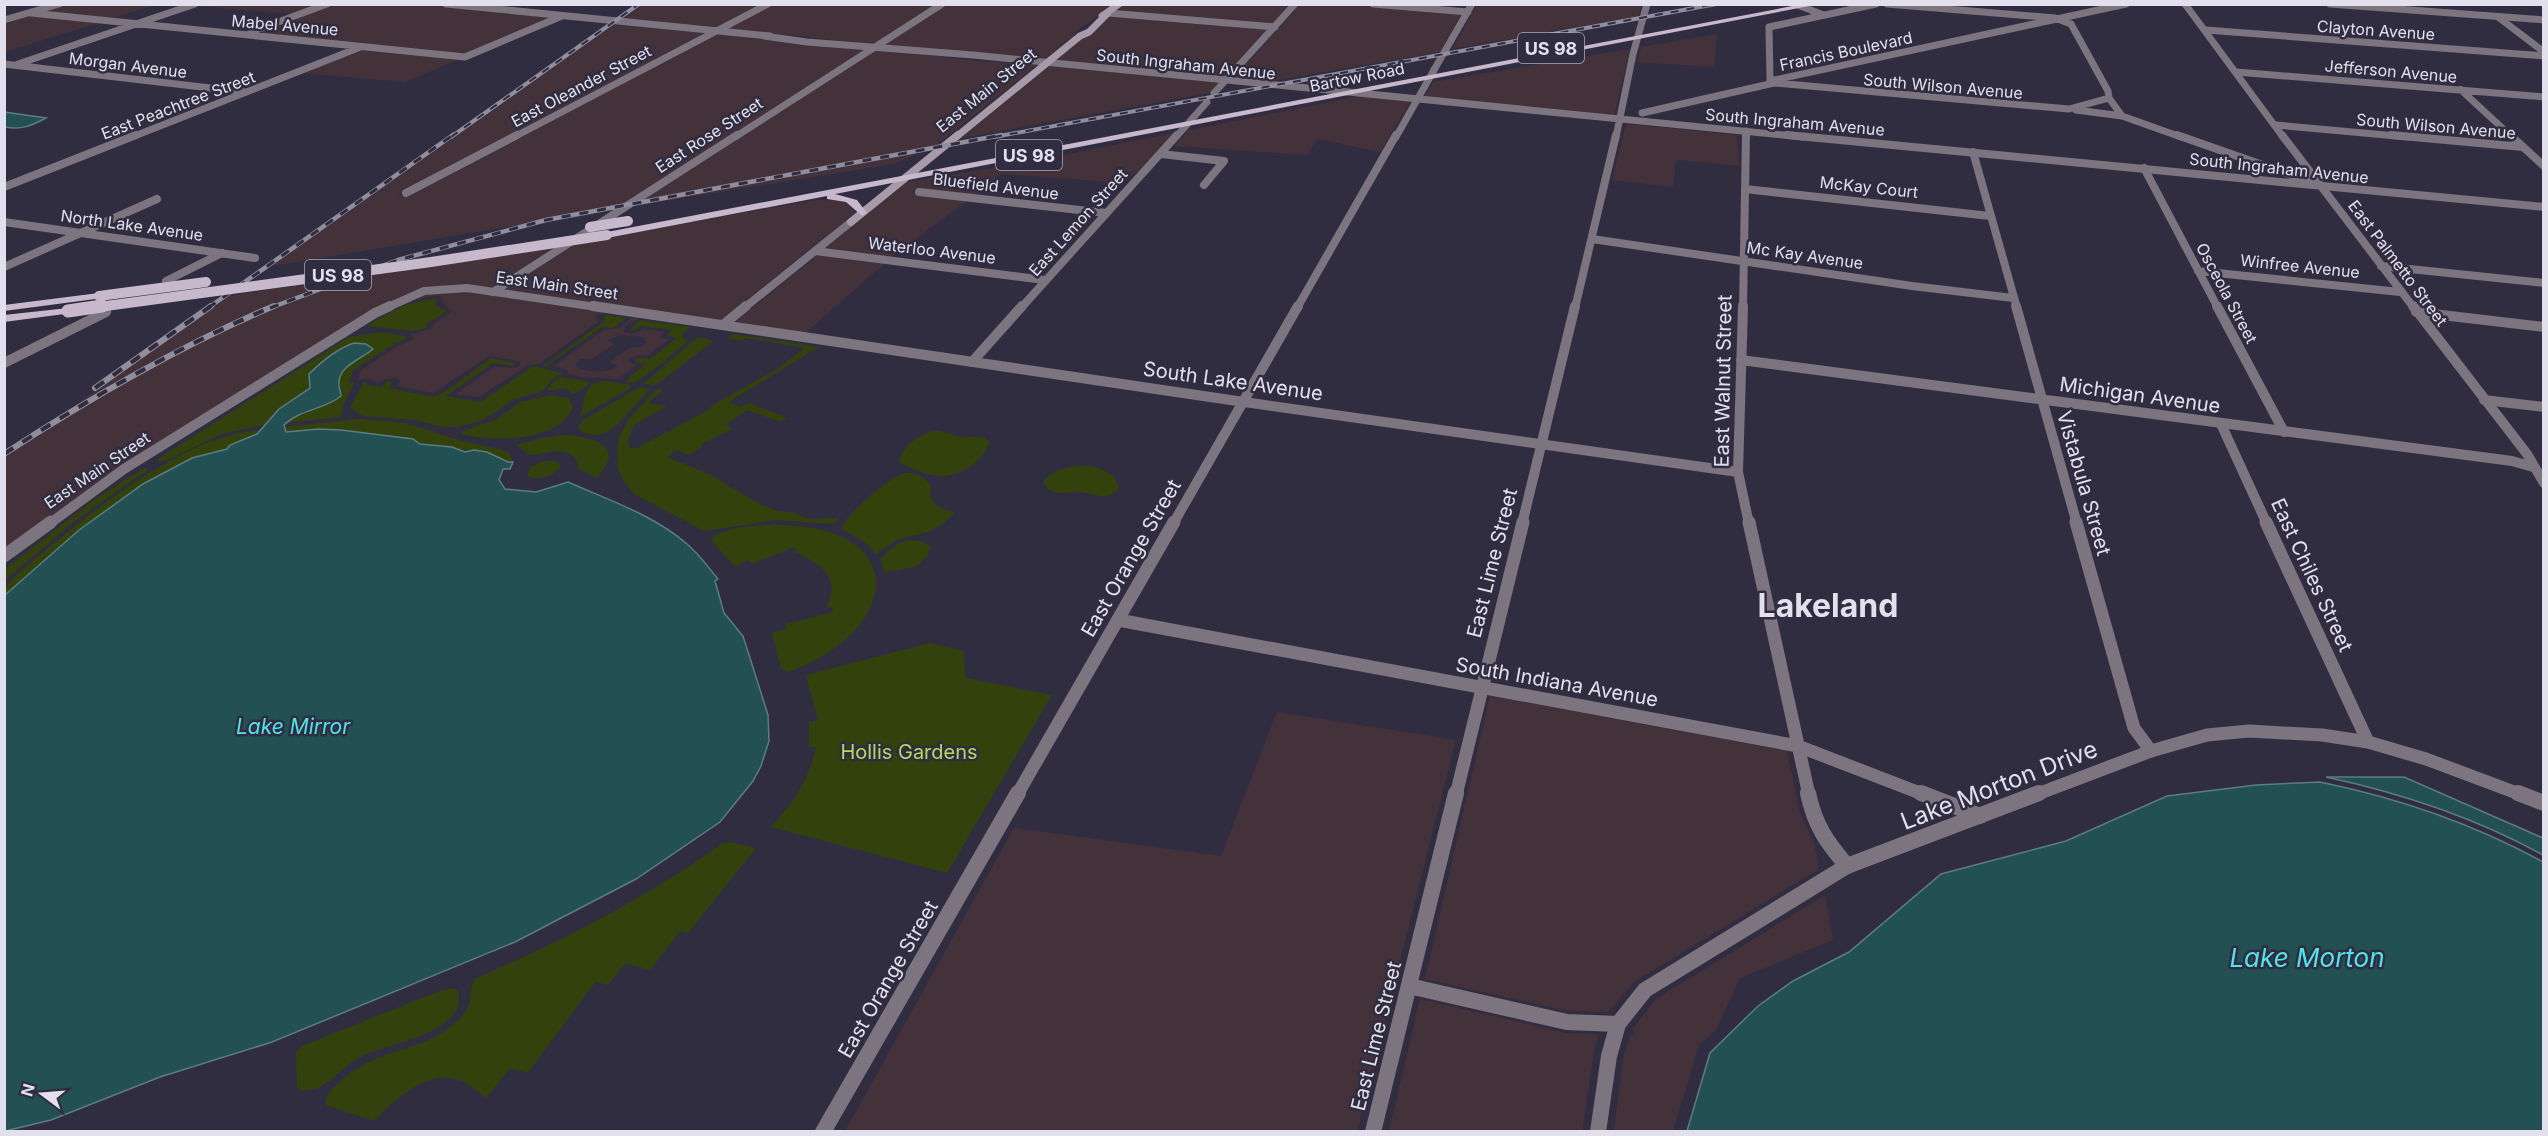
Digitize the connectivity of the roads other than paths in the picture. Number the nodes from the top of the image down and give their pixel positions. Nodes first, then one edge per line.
1 (59, 4) edge
2 (195, 4) edge
3 (327, 4) edge
4 (446, 4) edge
5 (768, 4) edge
6 (942, 4) edge
7 (1119, 4) edge
8 (1295, 4) edge
9 (1373, 4) edge
10 (1472, 4) edge
11 (1647, 4) edge
12 (1782, 4) edge
13 (1817, 4) edge
14 (1876, 4) edge
15 (1887, 4) edge
16 (2126, 4) edge
17 (2185, 4) edge
18 (2330, 4) edge
19 (1798, 6) edge
20 (1468, 12) junction
21 (31, 13) junction
22 (1108, 13) junction
23 (1822, 14) junction
24 (562, 16) junction
25 (2498, 17) junction
26 (2055, 18) junction
27 (2064, 20) junction
28 (2544, 20) edge
29 (4, 21) edge
30 (138, 24) junction
31 (1275, 27) junction
32 (2206, 30) junction
33 (714, 32) junction
34 (241, 35) junction
35 (1639, 35) junction
36 (1967, 38) junction
37 (1976, 41) junction
38 (361, 46) junction
39 (875, 47) junction
40 (2544, 52) edge
41 (2544, 56) edge
42 (1873, 58) junction
43 (1882, 62) junction
44 (4, 64) edge
45 (1045, 64) junction
46 (14, 65) junction
47 (2236, 72) junction
48 (1431, 74) junction
49 (1226, 81) junction
50 (1774, 83) junction
51 (2461, 90) junction
52 (1323, 91) junction
53 (249, 93) junction
54 (1214, 93) dead end
55 (1352, 93) junction
56 (2544, 97) edge
57 (2109, 98) junction
58 (1418, 99) junction
59 (1207, 102) dead end
60 (2069, 109) junction
61 (1642, 112) dead end
62 (1196, 115) junction
63 (2122, 116) junction
64 (1620, 118) junction
65 (1187, 125) junction
66 (2276, 125) junction
67 (1746, 131) junction
68 (2523, 147) junction
69 (1973, 152) junction
70 (1161, 154) junction
71 (918, 166) junction
72 (2544, 166) edge
73 (2144, 168) junction
74 (903, 179) junction
75 (1204, 185) dead end
76 (2320, 185) junction
77 (4, 187) edge
78 (1745, 189) junction
79 (919, 192) dead end
80 (406, 193) dead end
81 (801, 198) junction
82 (157, 199) dead end
83 (2544, 207) edge
84 (862, 213) junction
85 (1106, 213) junction
86 (1990, 216) junction
87 (4, 222) edge
88 (851, 222) joint
89 (81, 233) junction
90 (1592, 239) junction
91 (815, 251) junction
92 (222, 253) junction
93 (255, 258) dead end
94 (1744, 261) junction
95 (2381, 266) junction
96 (4, 267) edge
97 (2198, 271) junction
98 (1045, 280) junction
99 (166, 281) dead end
100 (2544, 283) edge
101 (493, 292) junction
102 (2400, 292) junction
103 (2013, 298) junction
104 (4, 308) edge
105 (106, 312) dead end
106 (2416, 312) junction
107 (4, 319) edge
108 (723, 325) junction
109 (2544, 327) edge
110 (1741, 360) junction
111 (972, 362) junction
112 (4, 363) edge
113 (2042, 400) junction
114 (2484, 400) junction
115 (1244, 402) junction
116 (2544, 407) edge
117 (2221, 424) junction
118 (2283, 432) junction
119 (1542, 444) junction
120 (2533, 467) junction
121 (1737, 472) junction
122 (2544, 483) edge
123 (4, 556) edge
124 (1118, 620) junction
125 (1480, 687) junction
126 (2368, 742) junction
127 (1798, 746) junction
128 (2151, 750) junction
129 (2544, 803) edge
130 (1980, 816) junction
131 (1847, 866) junction
132 (1409, 986) junction
133 (1618, 1024) junction
134 (823, 1131) edge
135 (1373, 1131) edge
136 (1598, 1131) edge

1 - 21 street
2 - 30 street
3 - 34 street
4 - 24 street, South Ingraham Avenue
5 - 33 street, East Oleander Street
6 - 39 street, East Rose Street
7 - 22 main road, East Main Street
8 - 31 street
9 - 20 street
10 - 20 street, East Orange Street
11 - 35 street, East Lime Street
12 - 35 main road, Bartow Road / US 98
13 - 19 main road, Bartow Road / US 98
14 - 23 street
15 - 26 street
16 - 27 street, Francis Boulevard
17 - 32 street, East Palmetto Street
18 - 25 street
19 - 23 street
19 - 35 main road, Bartow Road / US 98
20 - 48 street, East Orange Street
21 - 29 street
21 - 30 street, Mabel Avenue
22 - 31 street
22 - 45 main road, East Main Street
23 - 50 street
24 - 33 street, South Ingraham Avenue
24 - 38 street, Mabel Avenue
25 - 28 street
25 - 40 street
26 - 27 street
26 - 36 street, Francis Boulevard
27 - 37 street, Francis Boulevard
27 - 57 street
30 - 34 street, Mabel Avenue
30 - 46 street
31 - 49 street
32 - 41 street, Clayton Avenue
32 - 47 street, East Palmetto Street
33 - 39 street, South Ingraham Avenue
33 - 80 street, East Oleander Street
34 - 38 street, Mabel Avenue
35 - 48 main road, Bartow Road / US 98
35 - 64 street, East Lime Street
36 - 37 street
36 - 42 street, Francis Boulevard
37 - 43 street, Francis Boulevard
38 - 53 street, East Peachtree Street
39 - 45 street, South Ingraham Avenue
39 - 101 street, East Rose Street
42 - 43 street
42 - 50 street, Francis Boulevard
43 - 50 street, Francis Boulevard
44 - 46 street, Morgan Avenue
45 - 49 street, South Ingraham Avenue
45 - 71 main road, East Main Street
46 - 53 street, Morgan Avenue
47 - 51 street, Jefferson Avenue
47 - 66 street, East Palmetto Street
48 - 52 main road, Bartow Road / US 98
48 - 55 main road, Bartow Road / US 98
48 - 58 street, East Orange Street
49 - 52 street, South Ingraham Avenue
49 - 54 street
50 - 60 street, South Wilson Avenue
50 - 61 street, Francis Boulevard
51 - 56 street, Jefferson Avenue
51 - 68 street
52 - 55 street, South Ingraham Avenue
52 - 62 main road, Bartow Road / US 98
53 - 77 street, East Peachtree Street
55 - 58 street, South Ingraham Avenue
55 - 65 main road, Bartow Road / US 98
57 - 60 street, South Wilson Avenue
57 - 63 street
58 - 64 street, South Ingraham Avenue
58 - 115 street, East Orange Street
59 - 62 street, East Lemon Street
60 - 63 street
62 - 65 street, East Lemon Street
62 - 71 main road, Bartow Road / US 98
63 - 76 street
64 - 67 street, South Ingraham Avenue
64 - 90 street, East Lime Street
65 - 70 street, East Lemon Street
65 - 74 main road, Bartow Road / US 98
66 - 68 street, South Wilson Avenue
66 - 76 street, East Palmetto Street
67 - 69 street, South Ingraham Avenue
67 - 78 street, East Walnut Street
68 - 72 street
69 - 73 street, South Ingraham Avenue
69 - 86 street, Vistabula Street
70 - 75 street
70 - 85 street, East Lemon Street
71 - 74 main road, East Main Street
71 - 104 main road, US 98, bridge
73 - 76 street, South Ingraham Avenue
73 - 97 street, Osceola Street
74 - 81 main road, US 98
74 - 84 main road, East Main Street
76 - 83 street, South Ingraham Avenue
76 - 95 street, East Palmetto Street
78 - 86 street, McKay Court
78 - 94 street, East Walnut Street
79 - 85 street, Bluefield Avenue
81 - 84 main road
81 - 107 main road, US 98, bridge
82 - 89 street
84 - 88 main road, East Main Street
85 - 98 street, East Lemon Street
86 - 103 street, Vistabula Street
87 - 89 street, North Lake Avenue
88 - 91 street, East Main Street
89 - 92 street, North Lake Avenue
89 - 96 street
90 - 94 street, Mc Kay Avenue
90 - 119 street, East Lime Street
91 - 98 street, Waterloo Avenue
91 - 108 street, East Main Street
92 - 93 street, North Lake Avenue
92 - 99 street
94 - 103 street, Mc Kay Avenue
94 - 110 street, East Walnut Street
95 - 100 street
95 - 102 street, East Palmetto Street
97 - 102 street, Winfree Avenue
97 - 118 street, Osceola Street
98 - 111 street, East Lemon Street
101 - 108 street, East Main Street
101 - 123 street, East Main Street
102 - 106 street, East Palmetto Street
103 - 113 street, Vistabula Street
105 - 112 street
106 - 109 street
106 - 114 street, East Palmetto Street
108 - 111 street, South Lake Avenue
110 - 113 street, Michigan Avenue
110 - 121 street, East Walnut Street
111 - 115 street, South Lake Avenue
113 - 117 street, Michigan Avenue
113 - 128 street, Vistabula Street
114 - 116 street
114 - 120 street, East Palmetto Street
115 - 119 street, South Lake Avenue
115 - 124 street, East Orange Street
117 - 118 street, Michigan Avenue
117 - 126 street, East Chiles Street
118 - 120 street, Michigan Avenue
119 - 121 street, South Lake Avenue
119 - 125 street, East Lime Street
120 - 122 street, East Palmetto Street
121 - 127 street, East Walnut Street
124 - 125 street, South Indiana Avenue
124 - 134 street, East Orange Street
125 - 127 street, South Indiana Avenue
125 - 132 street, East Lime Street
126 - 128 street, Lake Morton Drive
126 - 129 street, Lake Morton Drive
127 - 130 street, South Indiana Avenue
127 - 131 street, East Walnut Street
128 - 130 street, Lake Morton Drive
130 - 131 street, Lake Morton Drive
131 - 133 street, Lake Morton Drive
132 - 133 street
132 - 135 street, East Lime Street
133 - 136 street, Lake Morton Drive

